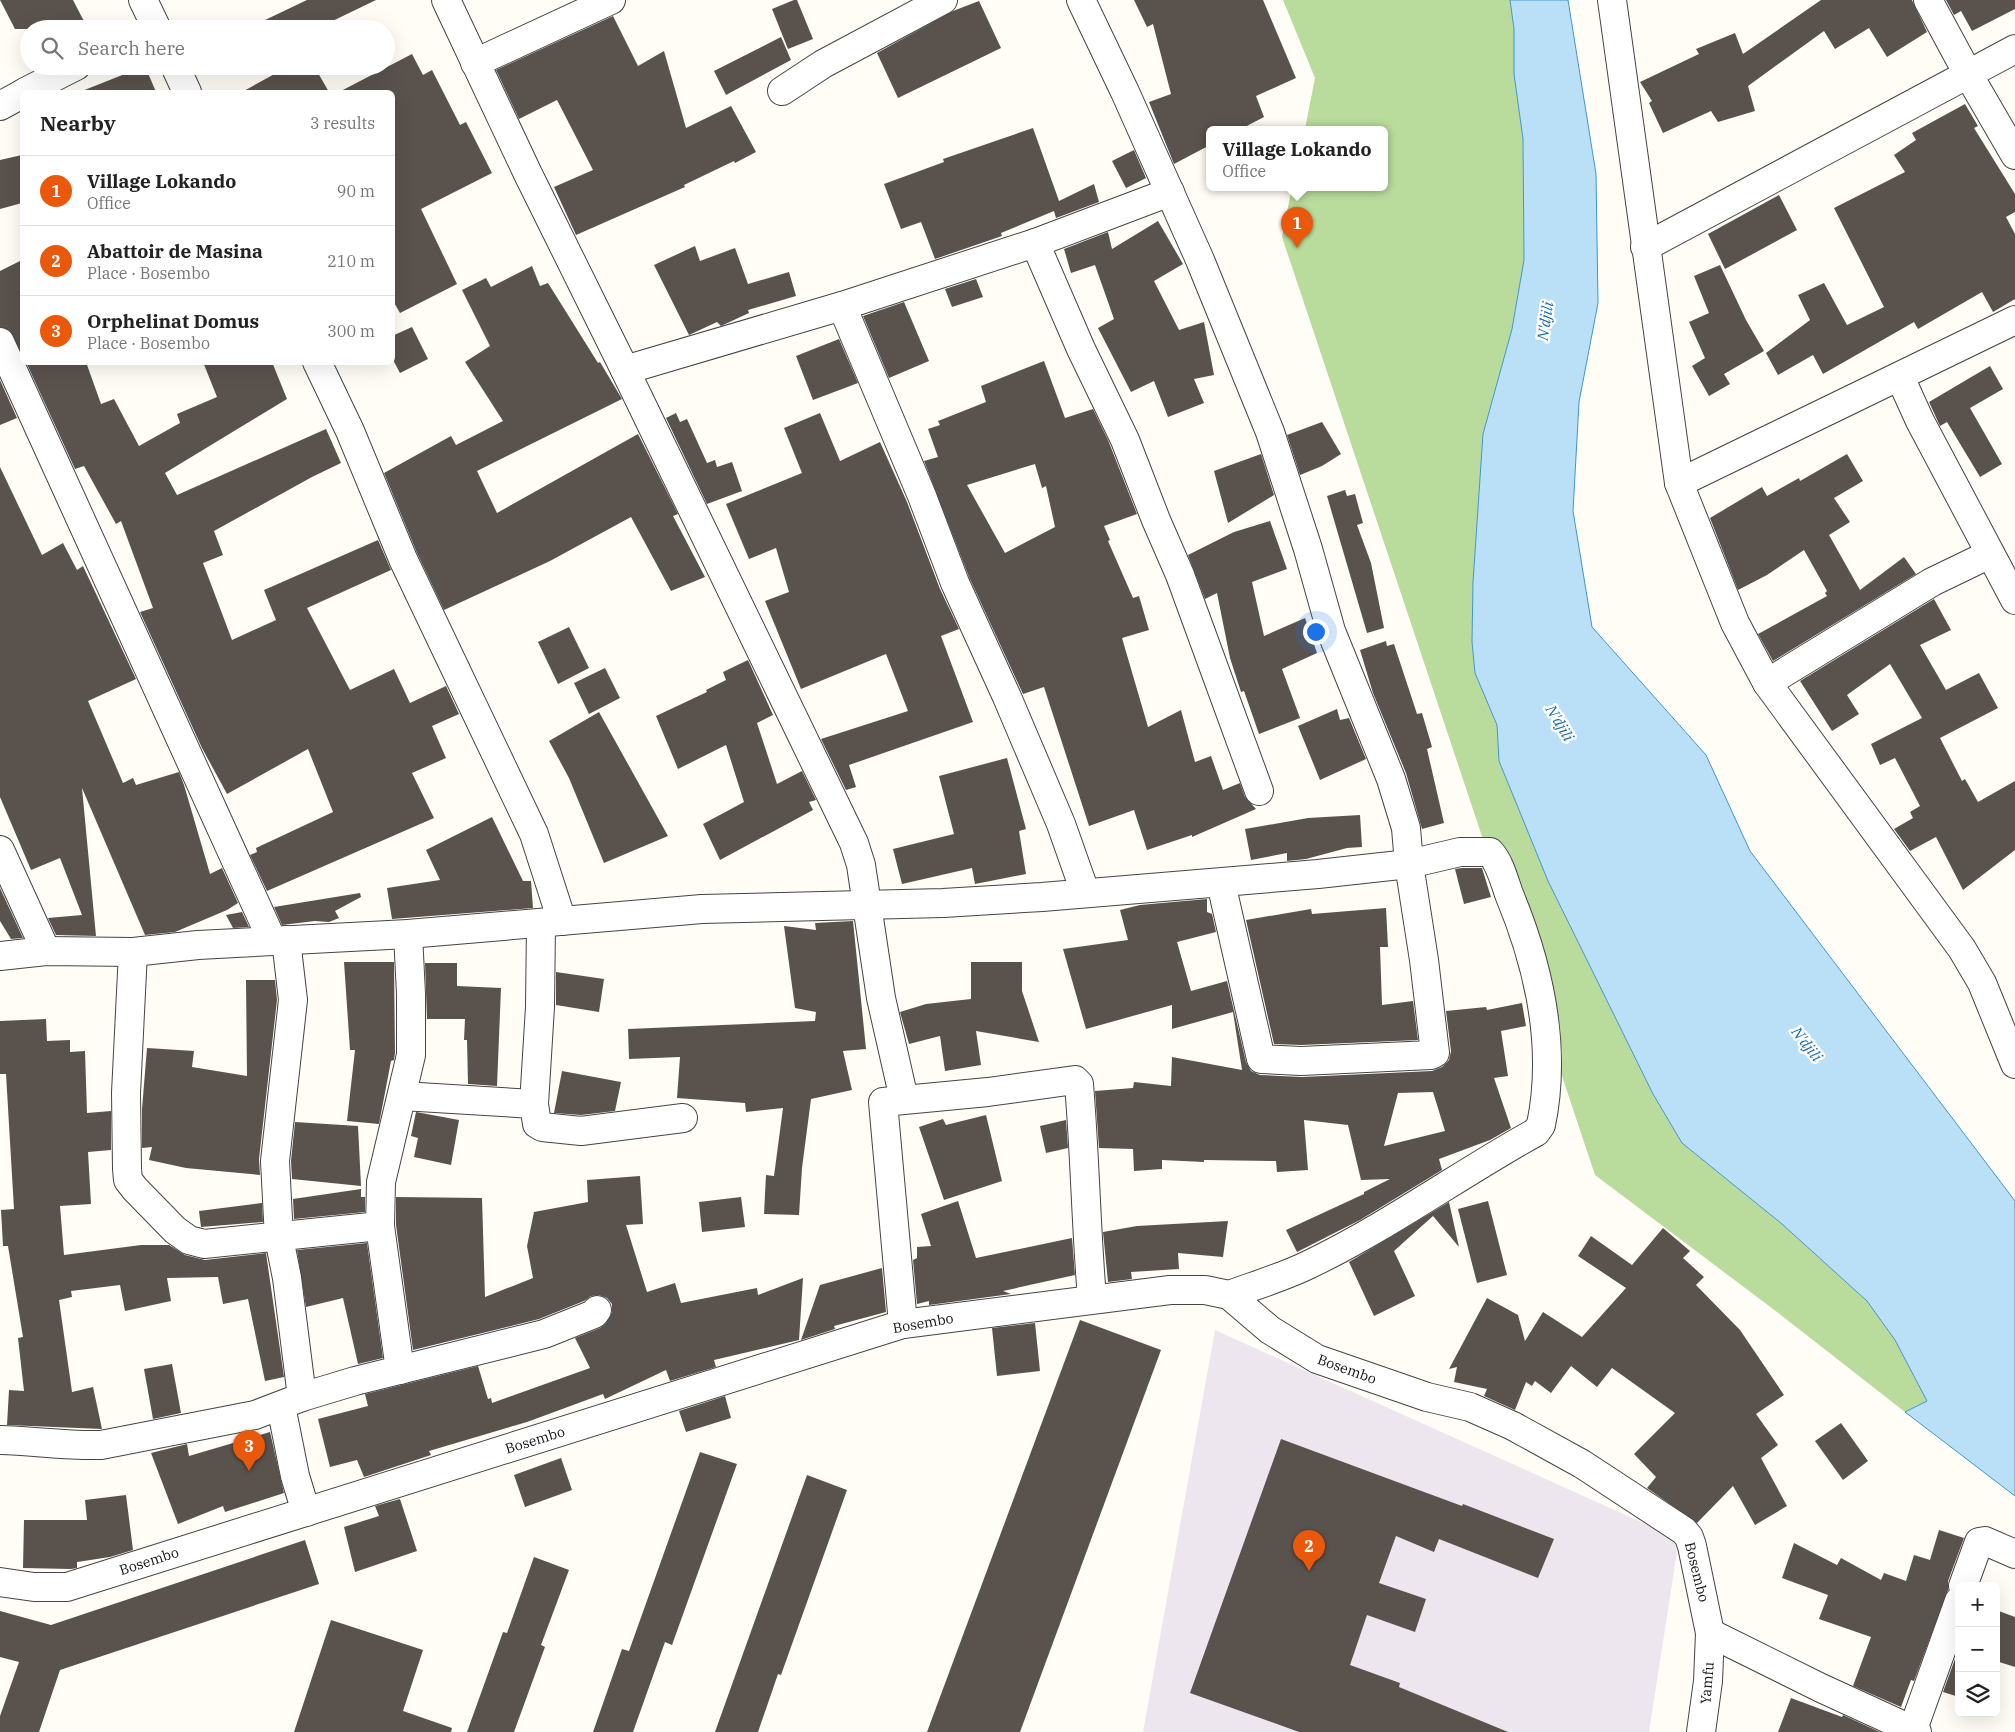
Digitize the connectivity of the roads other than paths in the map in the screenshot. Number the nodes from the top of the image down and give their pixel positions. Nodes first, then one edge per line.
1 (143, 0) edge
2 (446, 0) edge
3 (611, 0) edge
4 (943, 0) edge
5 (1081, 0) edge
6 (1612, 0) edge
7 (1928, 0) edge
8 (150, 20) edge
9 (2015, 49) edge
10 (475, 63) junction
11 (1968, 74) junction
12 (59, 75) edge
13 (179, 75) edge
14 (30, 90) edge
15 (186, 90) edge
16 (782, 91) dead end
17 (20, 95) edge
18 (0, 106) edge
19 (2015, 156) edge
20 (1170, 192) junction
21 (1035, 242) junction
22 (1646, 246) junction
23 (842, 306) junction
24 (2015, 320) edge
25 (0, 342) edge
26 (318, 365) edge
27 (625, 370) junction
28 (1900, 377) junction
29 (1679, 483) junction
30 (1990, 554) junction
31 (2015, 600) edge
32 (1767, 683) junction
33 (1259, 791) dead end
34 (0, 850) edge
35 (1409, 864) junction
36 (1221, 883) junction
37 (1085, 892) junction
38 (867, 905) junction
39 (551, 923) junction
40 (408, 934) junction
41 (279, 940) junction
42 (46, 951) junction
43 (133, 952) junction
44 (0, 956) edge
45 (2015, 1064) edge
46 (402, 1096) junction
47 (904, 1099) junction
48 (534, 1104) junction
49 (683, 1118) dead end
50 (380, 1226) junction
51 (279, 1238) junction
52 (1229, 1295) junction
53 (1092, 1298) junction
54 (597, 1310) dead end
55 (903, 1324) junction
56 (400, 1370) junction
57 (292, 1401) junction
58 (0, 1440) edge
59 (306, 1512) junction
60 (2015, 1554) edge
61 (0, 1582) edge
62 (1964, 1582) edge
63 (1955, 1612) edge
64 (1710, 1633) junction
65 (1914, 1731) edge
66 (1701, 1732) edge

1 - 8 street
2 - 10 street
3 - 10 street
4 - 16 street
5 - 20 street
6 - 22 street
7 - 11 street
9 - 11 street
10 - 27 street
11 - 19 street
11 - 22 street
12 - 14 street
13 - 15 street
17 - 18 street
20 - 21 street
20 - 35 street
21 - 23 street
21 - 33 street
22 - 29 street
23 - 27 street
23 - 37 street
24 - 28 street
25 - 41 street
26 - 39 street
27 - 38 street
28 - 29 street
28 - 30 street
29 - 32 street
30 - 31 street
30 - 32 street
32 - 45 street
34 - 42 street
35 - 36 street
35 - 36 street
35 - 52 street
36 - 37 street
37 - 38 street
38 - 39 street
38 - 47 street
39 - 40 street
39 - 48 street
40 - 41 street
40 - 46 street
41 - 43 street
41 - 51 street
42 - 43 street
42 - 44 street
43 - 51 street
46 - 48 street
46 - 50 street
47 - 53 street
47 - 55 street
48 - 49 street
50 - 51 street
50 - 56 street
51 - 57 street
52 - 53 street, Bosembo
52 - 64 street, Bosembo
53 - 55 street, Bosembo
54 - 56 street
55 - 59 street, Bosembo
56 - 57 street
57 - 58 street
57 - 59 street
59 - 61 street, Bosembo
60 - 62 street
63 - 65 street
64 - 65 street
64 - 66 street, Yamfu

